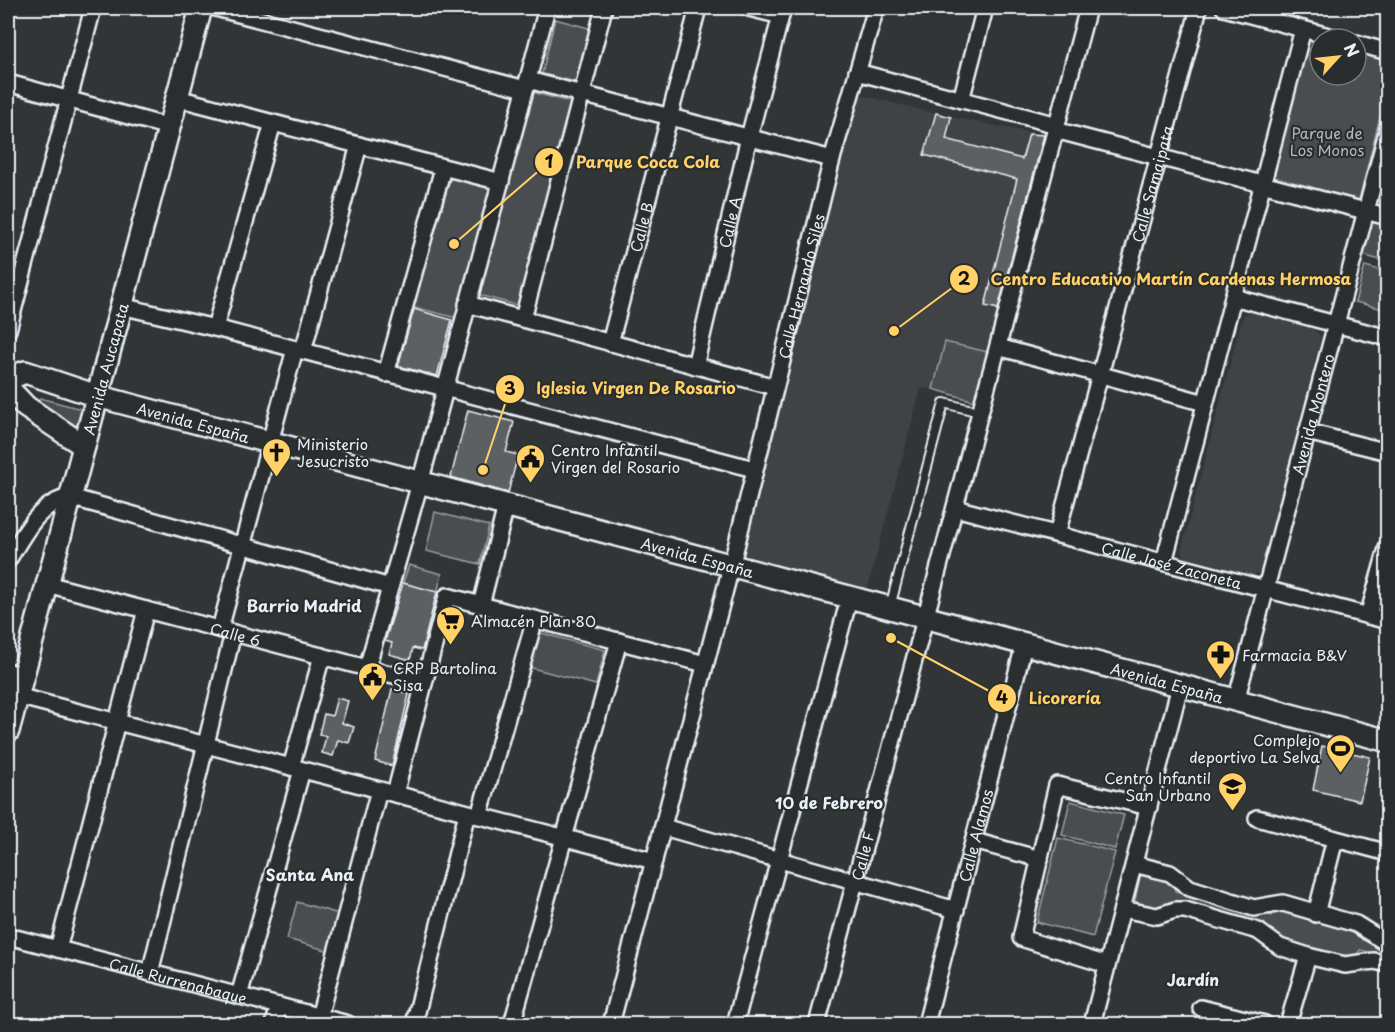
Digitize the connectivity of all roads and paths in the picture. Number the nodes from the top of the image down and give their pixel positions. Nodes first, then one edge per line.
1 (93, 8) edge
2 (201, 8) edge
3 (216, 8) edge
4 (547, 8) edge
5 (604, 8) edge
6 (698, 8) edge
7 (749, 8) edge
8 (876, 8) edge
9 (985, 8) edge
10 (1088, 8) edge
11 (1199, 8) edge
12 (1224, 8) edge
13 (782, 12) edge
14 (1303, 29) junction
15 (1308, 30) edge
16 (1368, 47) edge
17 (1388, 52) edge
18 (857, 72) junction
19 (8, 83) edge
20 (526, 85) junction
21 (582, 94) junction
22 (177, 98) junction
23 (68, 99) junction
24 (961, 100) junction
25 (670, 117) junction
26 (273, 123) junction
27 (169, 127) junction
28 (1056, 128) junction
29 (1388, 128) edge
30 (749, 137) junction
31 (359, 145) junction
32 (1158, 157) junction
33 (832, 159) junction
34 (443, 168) junction
35 (501, 182) junction
36 (1263, 185) junction
37 (1365, 211) junction
38 (1388, 217) edge
39 (1233, 297) junction
40 (467, 304) junction
41 (121, 306) junction
42 (523, 319) junction
43 (1335, 325) junction
44 (215, 328) junction
45 (8, 330) edge
46 (1388, 338) edge
47 (610, 343) junction
48 (998, 347) junction
49 (299, 350) junction
50 (695, 366) junction
51 (386, 374) junction
52 (1100, 375) junction
53 (8, 379) edge
54 (8, 387) edge
55 (775, 387) junction
56 (445, 390) junction
57 (97, 396) junction
58 (1205, 403) junction
59 (980, 412) junction
60 (1307, 432) junction
61 (269, 442) junction
62 (84, 446) junction
63 (1388, 452) edge
64 (754, 469) junction
65 (420, 483) junction
66 (70, 497) junction
67 (506, 506) junction
68 (955, 507) junction
69 (1057, 534) junction
70 (1388, 545) edge
71 (242, 546) junction
72 (8, 560) edge
73 (1164, 562) junction
74 (730, 567) junction
75 (47, 584) junction
76 (390, 587) junction
77 (1265, 589) junction
78 (849, 599) junction
79 (481, 605) junction
80 (889, 609) junction
81 (146, 610) junction
82 (1368, 616) junction
83 (925, 618) junction
84 (535, 619) junction
85 (1388, 621) edge
86 (227, 631) junction
87 (619, 641) junction
88 (1024, 645) junction
89 (322, 656) junction
90 (705, 664) junction
91 (367, 668) junction
92 (15, 683) edge
93 (424, 683) junction
94 (1180, 686) junction
95 (1236, 700) junction
96 (117, 722) junction
97 (8, 731) edge
98 (1388, 741) edge
99 (205, 745) junction
100 (296, 768) junction
101 (379, 790) junction
102 (394, 794) junction
103 (1149, 807) junction
104 (473, 814) junction
105 (1257, 818) dead end
106 (663, 827) junction
107 (563, 838) junction
108 (1335, 839) junction
109 (974, 841) junction
110 (1388, 853) edge
111 (1040, 859) junction
112 (779, 860) junction
113 (654, 861) junction
114 (1134, 864) junction
115 (855, 882) junction
116 (1122, 909) junction
117 (956, 910) junction
118 (1316, 914) junction
119 (8, 936) edge
120 (1388, 944) edge
121 (58, 949) junction
122 (1308, 956) junction
123 (1388, 964) edge
124 (1107, 965) junction
125 (150, 973) junction
126 (239, 996) junction
127 (279, 1006) junction
128 (1201, 1008) dead end
129 (319, 1017) junction
130 (274, 1024) edge
131 (348, 1024) edge
132 (414, 1024) edge
133 (512, 1024) edge
134 (611, 1024) edge
135 (735, 1024) edge
136 (817, 1024) edge
137 (927, 1024) edge
138 (1092, 1024) edge
139 (1265, 1024) edge
140 (1288, 1024) edge

1 - 23 street
2 - 22 street, Avenida Aucapata
3 - 20 street
4 - 20 street
5 - 21 street
6 - 25 street, Calle B
7 - 13 street
8 - 18 street, Calle Hernando Siles
9 - 24 street
10 - 28 street, Calle F
11 - 32 street, Calle Samaipata
12 - 14 street
13 - 30 street, Calle A
14 - 15 street
14 - 36 street
16 - 17 street
18 - 24 street
18 - 33 street, Calle Hernando Siles
19 - 23 street
20 - 21 street
20 - 35 street
21 - 25 street
21 - 42 street
22 - 26 street
22 - 27 street, Avenida Aucapata
23 - 27 street
23 - 45 street
24 - 28 street
25 - 30 street
25 - 47 street, Calle B
26 - 31 street
26 - 44 street
27 - 41 street, Avenida Aucapata
28 - 32 street
28 - 48 street, Calle F
29 - 37 street, Avenida Montero
30 - 33 street
30 - 50 street, Calle A
31 - 34 street
31 - 49 street
32 - 36 street
32 - 52 street, Calle Samaipata
33 - 55 street, Calle Hernando Siles
34 - 35 street
34 - 51 street
35 - 40 street
36 - 37 street
36 - 39 street
37 - 38 street
37 - 43 street, Avenida Montero
39 - 43 street
39 - 58 street
40 - 42 street
40 - 56 street
41 - 44 street
41 - 57 street, Avenida Aucapata
42 - 47 street
43 - 46 street
43 - 60 street, Avenida Montero
44 - 49 street
47 - 50 street
48 - 52 street
48 - 59 street, Calle F
49 - 51 street
49 - 61 street
50 - 55 street
51 - 56 street
52 - 58 street
52 - 69 street, Calle Samaipata
53 - 57 street, Avenida España
54 - 62 street
55 - 64 street, Calle Hernando Siles
56 - 64 street
56 - 65 street
57 - 61 street, Avenida España
57 - 62 street, Avenida Aucapata
58 - 73 street
59 - 68 street, Calle F
59 - 80 lane
60 - 63 street
60 - 77 street, Avenida Montero
61 - 65 street, Avenida España
61 - 71 street
62 - 66 street, Avenida Aucapata
64 - 74 street, Calle Hernando Siles
65 - 67 street, Avenida España
65 - 76 street
66 - 71 street
66 - 72 street
66 - 75 street, Avenida Aucapata
67 - 74 street, Avenida España
67 - 79 street
68 - 69 street, Calle José Zaconeta
68 - 83 street, Calle F
69 - 73 street, Calle José Zaconeta
70 - 82 street
71 - 76 street
71 - 86 street
73 - 77 street, Calle José Zaconeta
74 - 78 street, Avenida España
74 - 90 street, Calle Hernando Siles
75 - 81 street, Calle 6
75 - 92 street, Avenida Aucapata
76 - 91 street
77 - 82 street, Calle José Zaconeta
77 - 95 street, Avenida Montero
78 - 80 street, Avenida España
78 - 112 street
79 - 84 street
79 - 93 street
80 - 83 street, Avenida España
81 - 86 street, Calle 6
81 - 96 street
82 - 85 street, Calle José Zaconeta
83 - 88 street, Avenida España
83 - 115 street, Calle F
84 - 87 street
84 - 104 street
86 - 89 street, Calle 6
86 - 99 street
87 - 90 street
87 - 107 street
88 - 94 street, Avenida España
88 - 109 street, Calle Alamos
89 - 91 street, Calle 6
89 - 100 street
90 - 106 street, Calle Hernando Siles
91 - 93 street, Calle 6
92 - 96 street
92 - 97 street, Avenida Aucapata
93 - 102 street
94 - 95 street, Avenida España
94 - 103 street
95 - 98 street, Avenida España
96 - 99 street
96 - 121 street
99 - 100 street
99 - 125 street
100 - 101 street
100 - 126 street
101 - 102 street
101 - 129 street
102 - 104 street
103 - 111 street
103 - 114 street
104 - 107 street
104 - 132 street
105 - 108 street
106 - 112 street
106 - 113 street, Calle Hernando Siles
107 - 113 street
107 - 133 street
108 - 110 street
108 - 118 street
109 - 111 street
109 - 117 street, Calle Alamos
111 - 124 street
112 - 115 street
112 - 135 street
113 - 134 street, Calle Hernando Siles
114 - 116 street
114 - 118 street
115 - 117 street
115 - 136 street, Calle F
116 - 122 street
116 - 124 street
117 - 137 street, Calle Alamos
118 - 120 street
119 - 121 street, Calle Rurrenabaque
121 - 125 street, Calle Rurrenabaque
122 - 123 street
122 - 140 street
124 - 138 street
125 - 126 street, Calle Rurrenabaque
126 - 127 street, Calle Rurrenabaque
127 - 129 street, Calle Rurrenabaque
127 - 130 street
128 - 139 street
129 - 131 street, Calle Rurrenabaque

